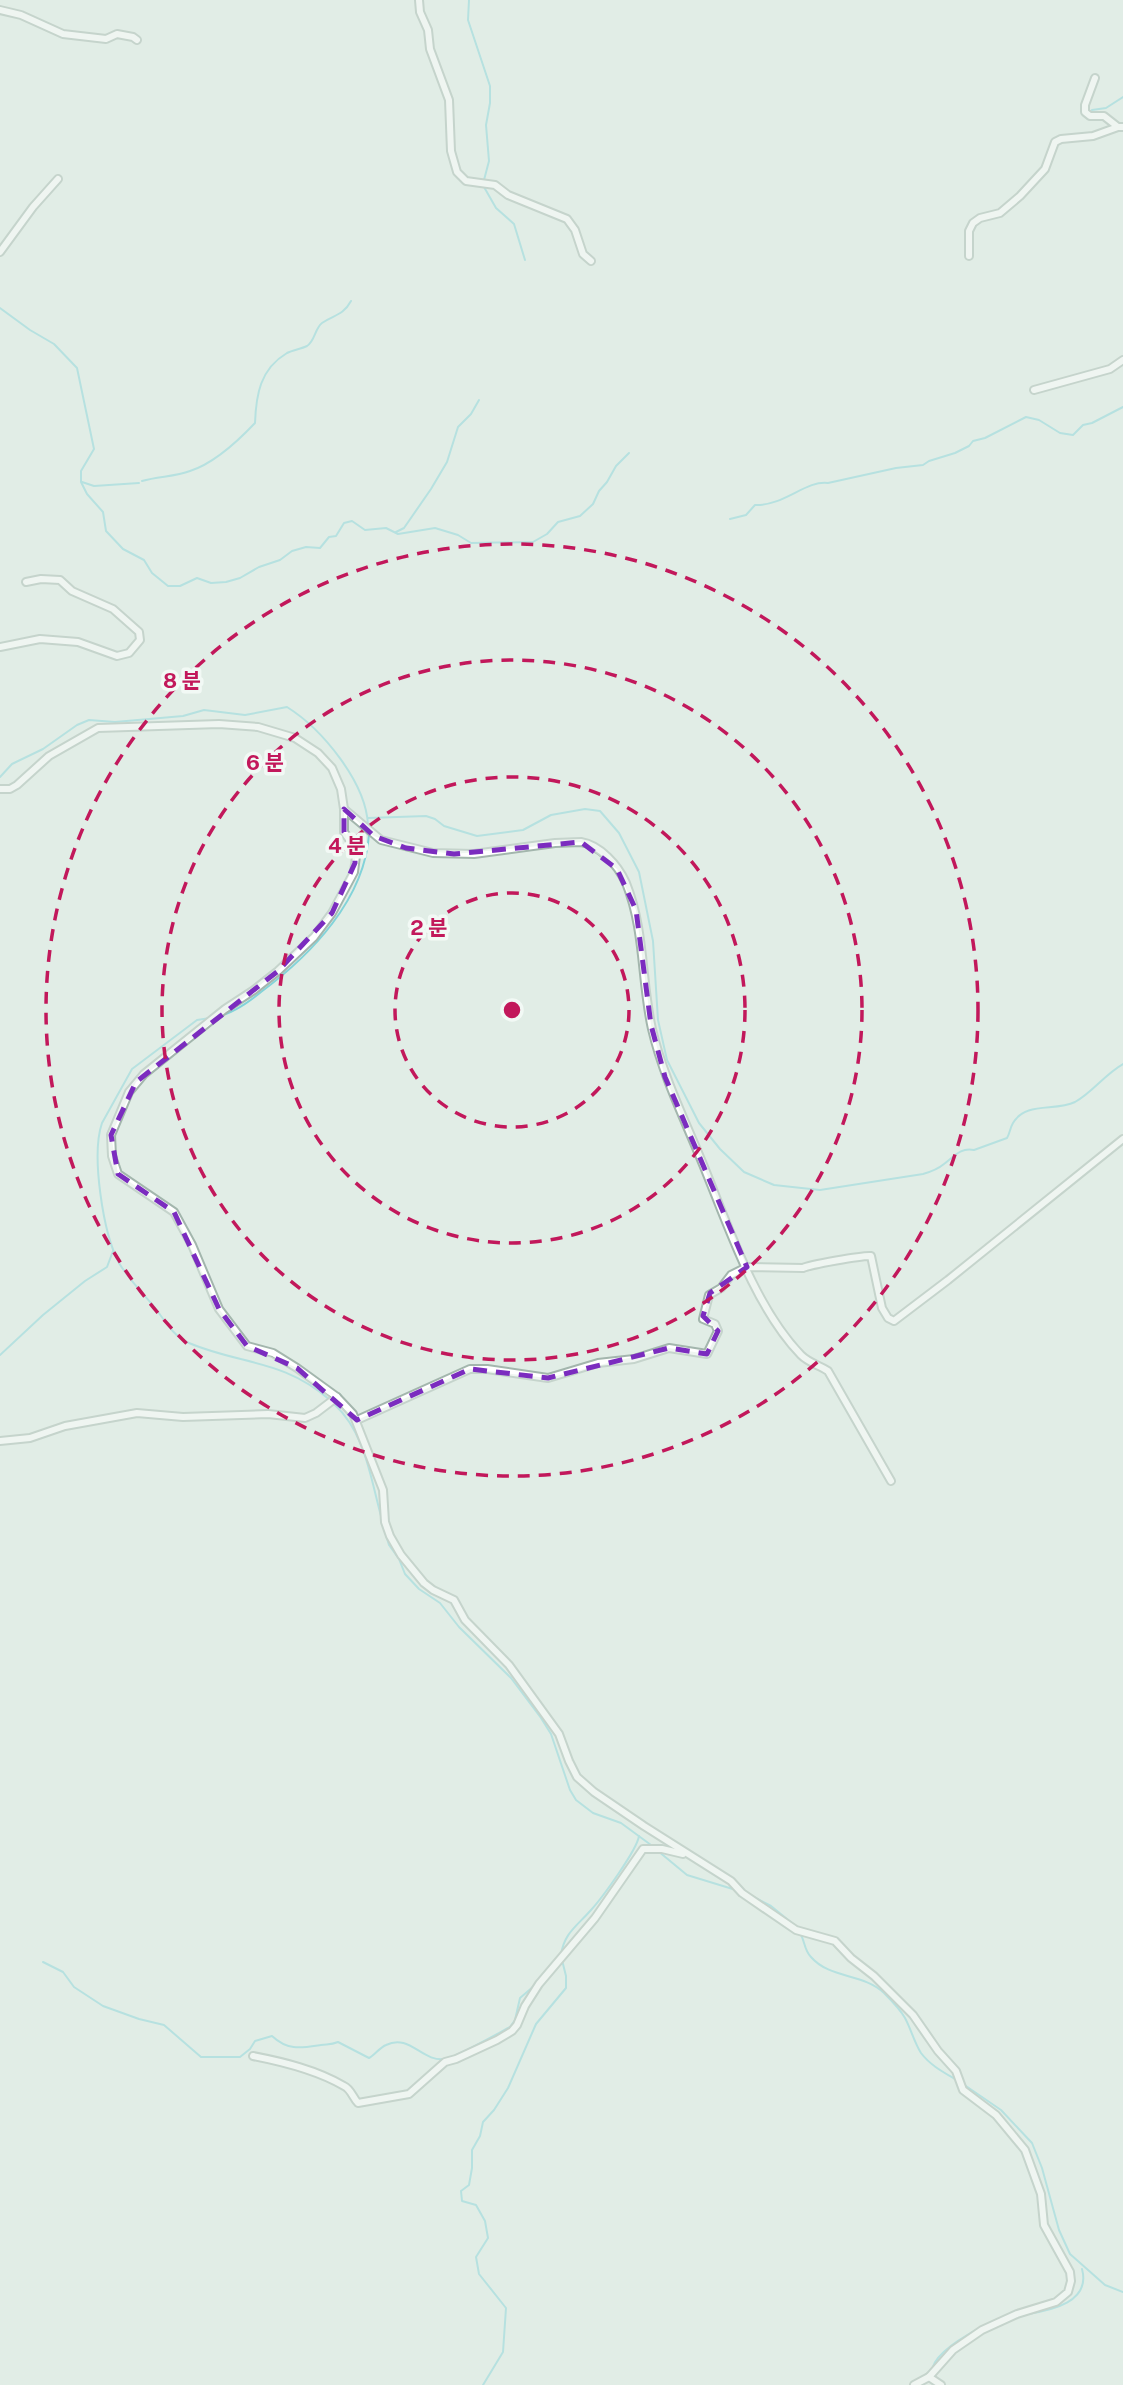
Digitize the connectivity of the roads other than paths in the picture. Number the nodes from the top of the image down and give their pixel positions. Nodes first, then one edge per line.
1 (419, 0) edge
2 (0, 10) edge
3 (137, 40) dead end
4 (1095, 78) dead end
5 (1120, 127) edge
6 (58, 178) dead end
7 (0, 253) edge
8 (969, 256) dead end
9 (591, 261) dead end
10 (1123, 360) edge
11 (1034, 390) dead end
12 (26, 582) dead end
13 (0, 647) edge
14 (0, 789) edge
15 (344, 809) junction
16 (1123, 1139) edge
17 (747, 1267) junction
18 (337, 1397) junction
19 (357, 1420) junction
20 (0, 1441) edge
21 (891, 1481) dead end
22 (685, 1853) junction
23 (253, 2056) dead end
24 (929, 2377) junction
25 (914, 2385) edge
26 (941, 2385) edge

1 - 9 street
2 - 3 street
4 - 5 street
5 - 8 street
6 - 7 street
10 - 11 street
12 - 13 street
14 - 15 street
15 - 17 street
15 - 18 street
16 - 17 street
17 - 19 street
17 - 21 street
18 - 19 street
18 - 20 street
19 - 22 street
22 - 23 street
22 - 24 street
24 - 25 street
24 - 26 street

